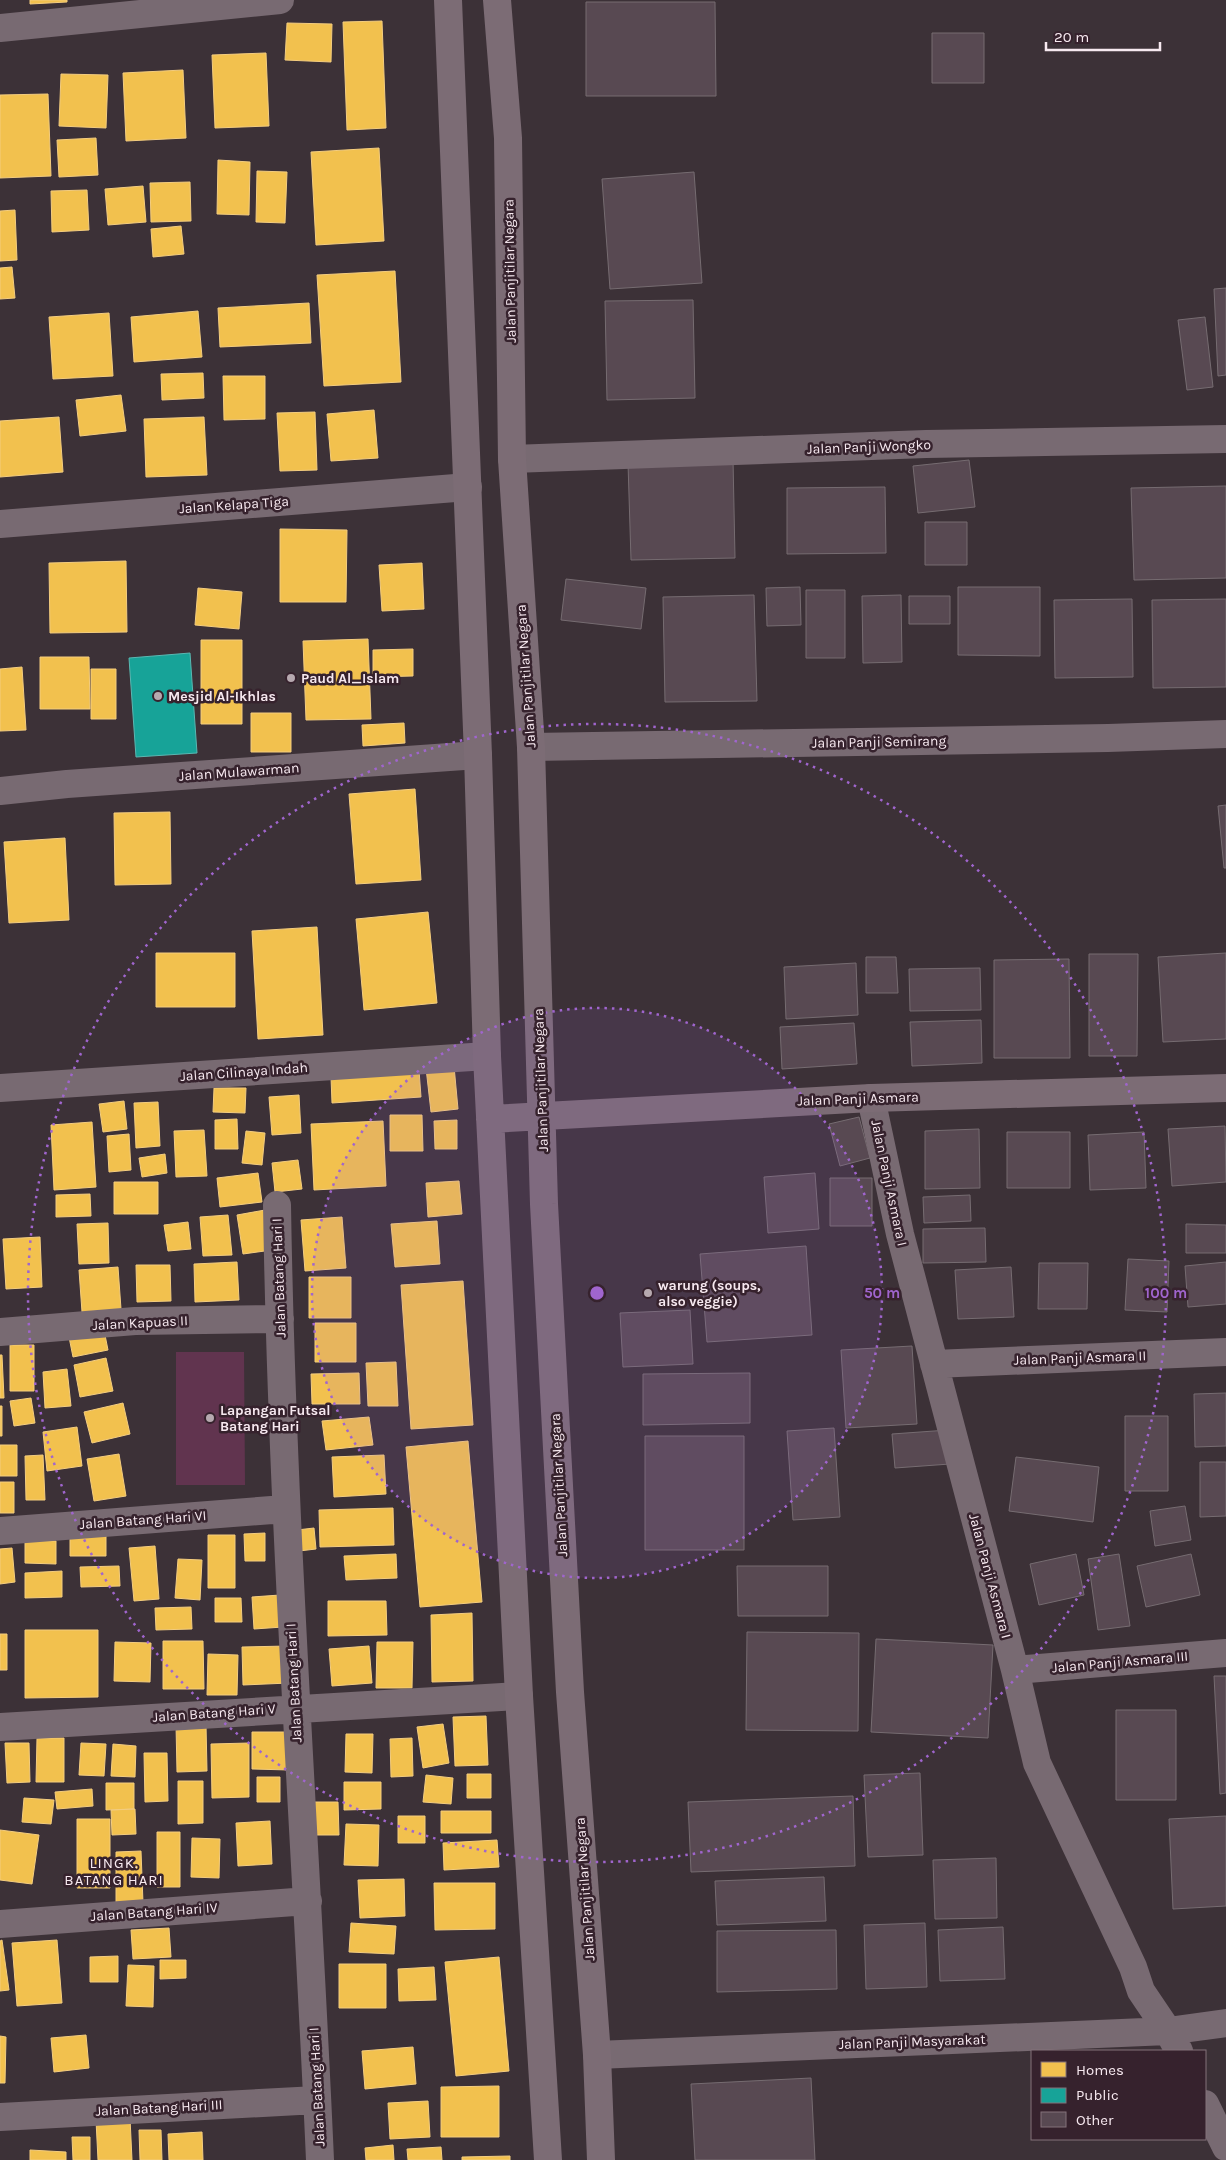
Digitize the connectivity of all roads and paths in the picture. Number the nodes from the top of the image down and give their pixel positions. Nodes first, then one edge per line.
1 (280, 0) edge
2 (448, 0) edge
3 (498, 0) edge
4 (0, 28) edge
5 (1226, 439) edge
6 (512, 459) junction
7 (468, 487) junction
8 (0, 524) edge
9 (1226, 734) edge
10 (531, 746) junction
11 (478, 755) junction
12 (0, 791) edge
13 (487, 1056) junction
14 (0, 1088) edge
15 (1226, 1088) edge
16 (871, 1098) junction
17 (542, 1116) junction
18 (490, 1119) junction
19 (277, 1206) dead end
20 (280, 1319) junction
21 (0, 1332) edge
22 (1226, 1352) edge
23 (934, 1364) junction
24 (286, 1509) junction
25 (0, 1530) edge
26 (1226, 1653) edge
27 (1015, 1670) junction
28 (519, 1696) junction
29 (295, 1708) junction
30 (0, 1727) edge
31 (308, 1901) junction
32 (0, 1924) edge
33 (1226, 2023) edge
34 (1173, 2041) edge
35 (597, 2055) junction
36 (318, 2100) junction
37 (1206, 2106) edge
38 (0, 2117) edge
39 (1226, 2147) edge
40 (320, 2160) edge
41 (548, 2160) edge
42 (601, 2160) edge

1 - 4 street
2 - 7 main road
3 - 6 main road, Jalan Panjitilar Negara
5 - 6 street, Jalan Panji Wongko
6 - 10 main road, Jalan Panjitilar Negara
7 - 8 street, Jalan Kelapa Tiga
7 - 11 main road
9 - 10 street, Jalan Panji Semirang
10 - 17 main road, Jalan Panjitilar Negara
11 - 12 street, Jalan Mulawarman
11 - 13 main road
13 - 14 street, Jalan Cilinaya Indah
13 - 18 main road
15 - 16 main road, Jalan Panji Asmara
16 - 17 main road, Jalan Panji Asmara
16 - 23 street, Jalan Panji Asmara I
17 - 18 main road, Jalan Panji Asmara
17 - 35 main road, Jalan Panjitilar Negara
18 - 28 main road
19 - 20 street, Jalan Batang Hari I
20 - 21 street, Jalan Kapuas II
20 - 24 street, Jalan Batang Hari I
22 - 23 street, Jalan Panji Asmara II
23 - 27 street, Jalan Panji Asmara I
24 - 25 street, Jalan Batang Hari VI
24 - 29 street, Jalan Batang Hari I
26 - 27 street, Jalan Panji Asmara III
27 - 34 street, Jalan Panji Asmara I
28 - 29 street, Jalan Batang Hari V
28 - 41 main road
29 - 30 street, Jalan Batang Hari V
29 - 31 street, Jalan Batang Hari I
31 - 32 street, Jalan Batang Hari IV
31 - 36 street, Jalan Batang Hari I
33 - 34 street, Jalan Panji Masyarakat
34 - 35 street, Jalan Panji Masyarakat
35 - 42 main road, Jalan Panjitilar Negara
36 - 38 street, Jalan Batang Hari III
36 - 40 street, Jalan Batang Hari I
37 - 39 street

